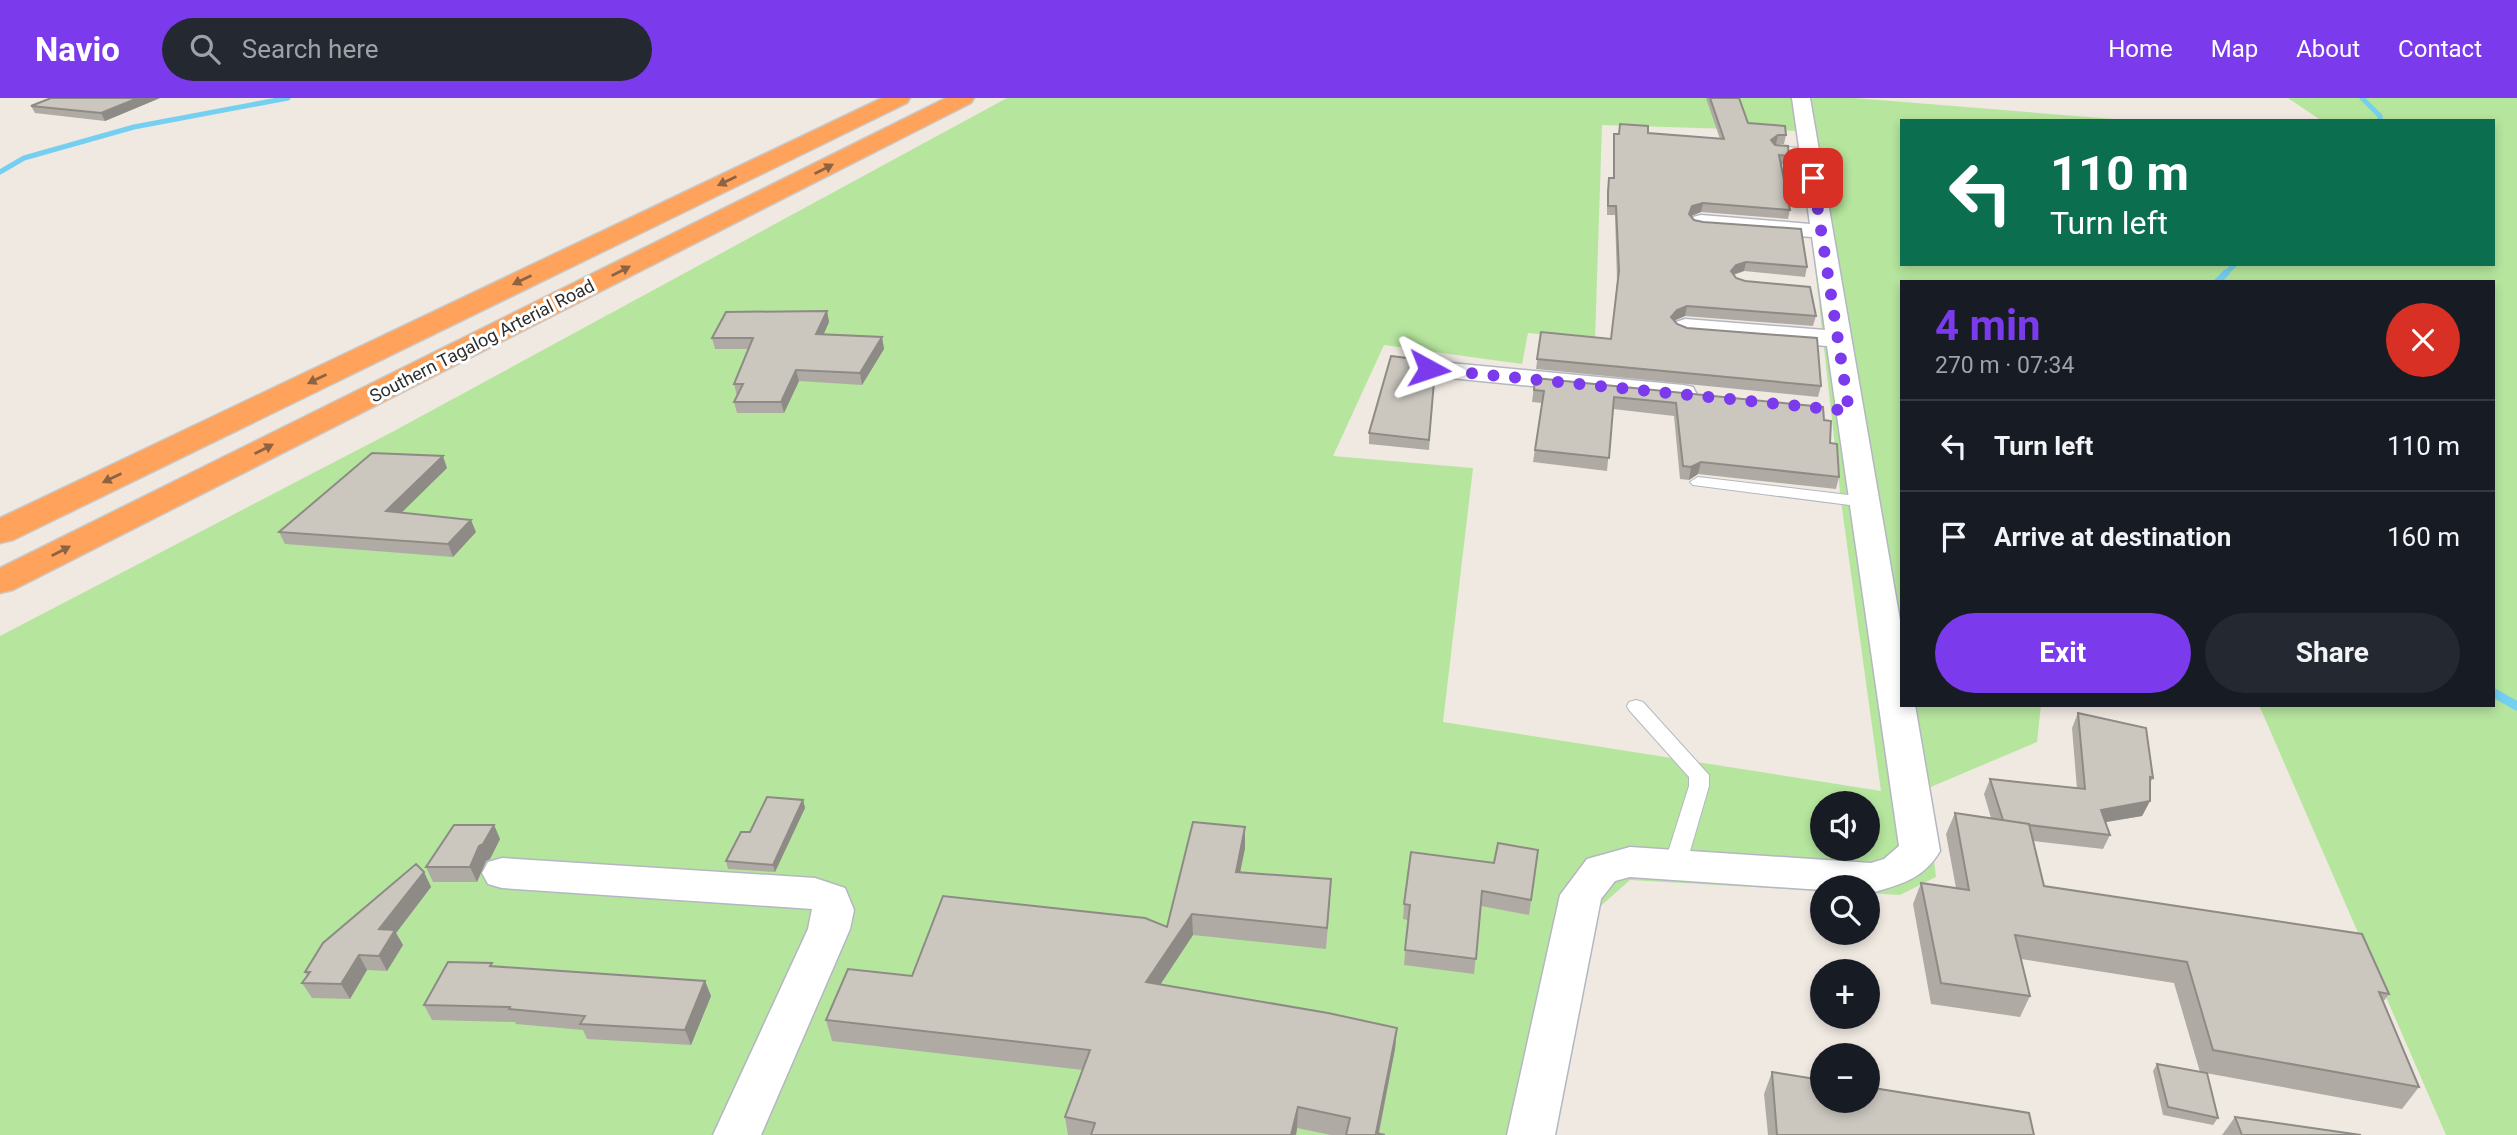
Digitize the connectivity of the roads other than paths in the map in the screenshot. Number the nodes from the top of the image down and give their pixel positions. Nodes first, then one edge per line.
1 (899, 98) edge
2 (963, 98) edge
3 (1801, 98) edge
4 (1701, 222) edge
5 (1821, 231) junction
6 (1685, 327) edge
7 (1838, 339) junction
8 (1429, 369) edge
9 (1712, 396) edge
10 (1698, 482) dead end
11 (1865, 502) junction
12 (0, 532) edge
13 (0, 582) edge
14 (1636, 706) dead end
15 (1675, 864) junction
16 (502, 873) dead end
17 (737, 1135) edge
18 (1531, 1135) edge

1 -> 12 highway, Southern Tagalog Arterial Road
13 -> 2 highway, Southern Tagalog Arterial Road
3 - 5 street
4 - 5 street
5 - 7 street
6 - 7 street
7 - 11 street
8 - 9 street
10 - 11 lane
11 - 15 street
14 - 15 lane
15 - 18 street
16 - 17 street

